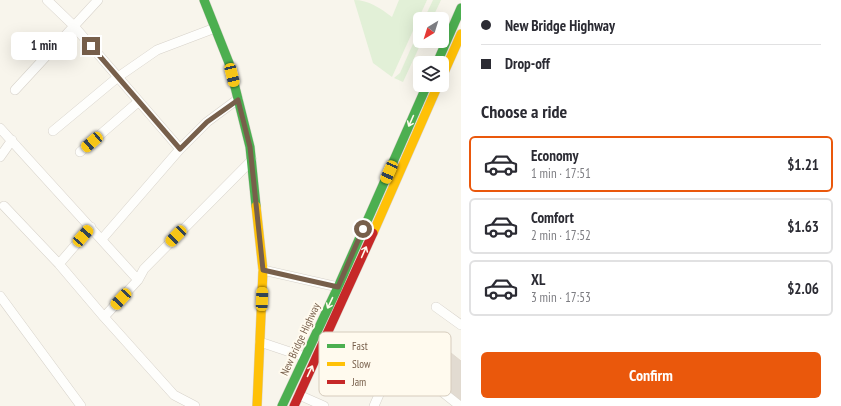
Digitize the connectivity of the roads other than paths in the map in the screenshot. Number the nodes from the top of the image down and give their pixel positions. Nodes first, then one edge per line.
1 (47, 0) edge
2 (98, 0) edge
3 (204, 0) edge
4 (461, 8) edge
5 (73, 25) junction
6 (215, 28) junction
7 (461, 34) edge
8 (459, 44) edge
9 (440, 56) edge
10 (449, 63) edge
11 (118, 77) junction
12 (15, 90) dead end
13 (424, 92) edge
14 (435, 92) edge
15 (238, 100) junction
16 (138, 102) junction
17 (0, 128) edge
18 (53, 131) dead end
19 (12, 140) junction
20 (180, 149) junction
21 (80, 152) dead end
22 (0, 157) edge
23 (252, 160) junction
24 (4, 206) dead end
25 (91, 227) junction
26 (102, 239) junction
27 (59, 264) junction
28 (263, 270) junction
29 (138, 280) junction
30 (338, 287) junction
31 (0, 296) edge
32 (436, 307) dead end
33 (104, 317) junction
34 (461, 325) edge
35 (328, 332) edge
36 (260, 342) junction
37 (319, 352) edge
38 (305, 357) junction
39 (299, 395) junction
40 (378, 396) edge
41 (447, 396) edge
42 (81, 406) edge
43 (195, 406) edge
44 (256, 406) edge
45 (282, 406) edge
46 (294, 406) edge
47 (324, 406) edge
48 (374, 406) edge
49 (460, 406) edge

1 - 5 street
2 - 5 street
3 - 6 main road
4 - 9 main road
5 - 11 street
5 - 12 street
6 - 11 street
6 - 15 main road
7 - 8 main road
8 - 10 main road
11 - 16 street
11 - 18 street
13 -> 30 main road, New Bridge Highway
35 -> 14 main road, New Bridge Highway
15 - 20 street
15 - 23 main road
16 - 20 street
16 - 21 street
17 - 19 street
19 - 22 street
19 - 25 street
20 - 26 street
23 - 28 main road
23 - 29 street
24 - 27 street
25 - 26 street
25 - 27 street
26 - 29 street
27 - 33 street
28 - 30 street
28 - 36 main road
29 - 33 street
30 -> 38 main road, New Bridge Highway
31 - 42 street
32 - 34 street
33 - 43 street
36 - 38 street
36 - 44 main road
39 -> 37 main road, New Bridge Highway
38 - 45 main road, New Bridge Highway
39 - 46 main road, New Bridge Highway
39 - 47 street
40 - 48 street
41 - 49 street

